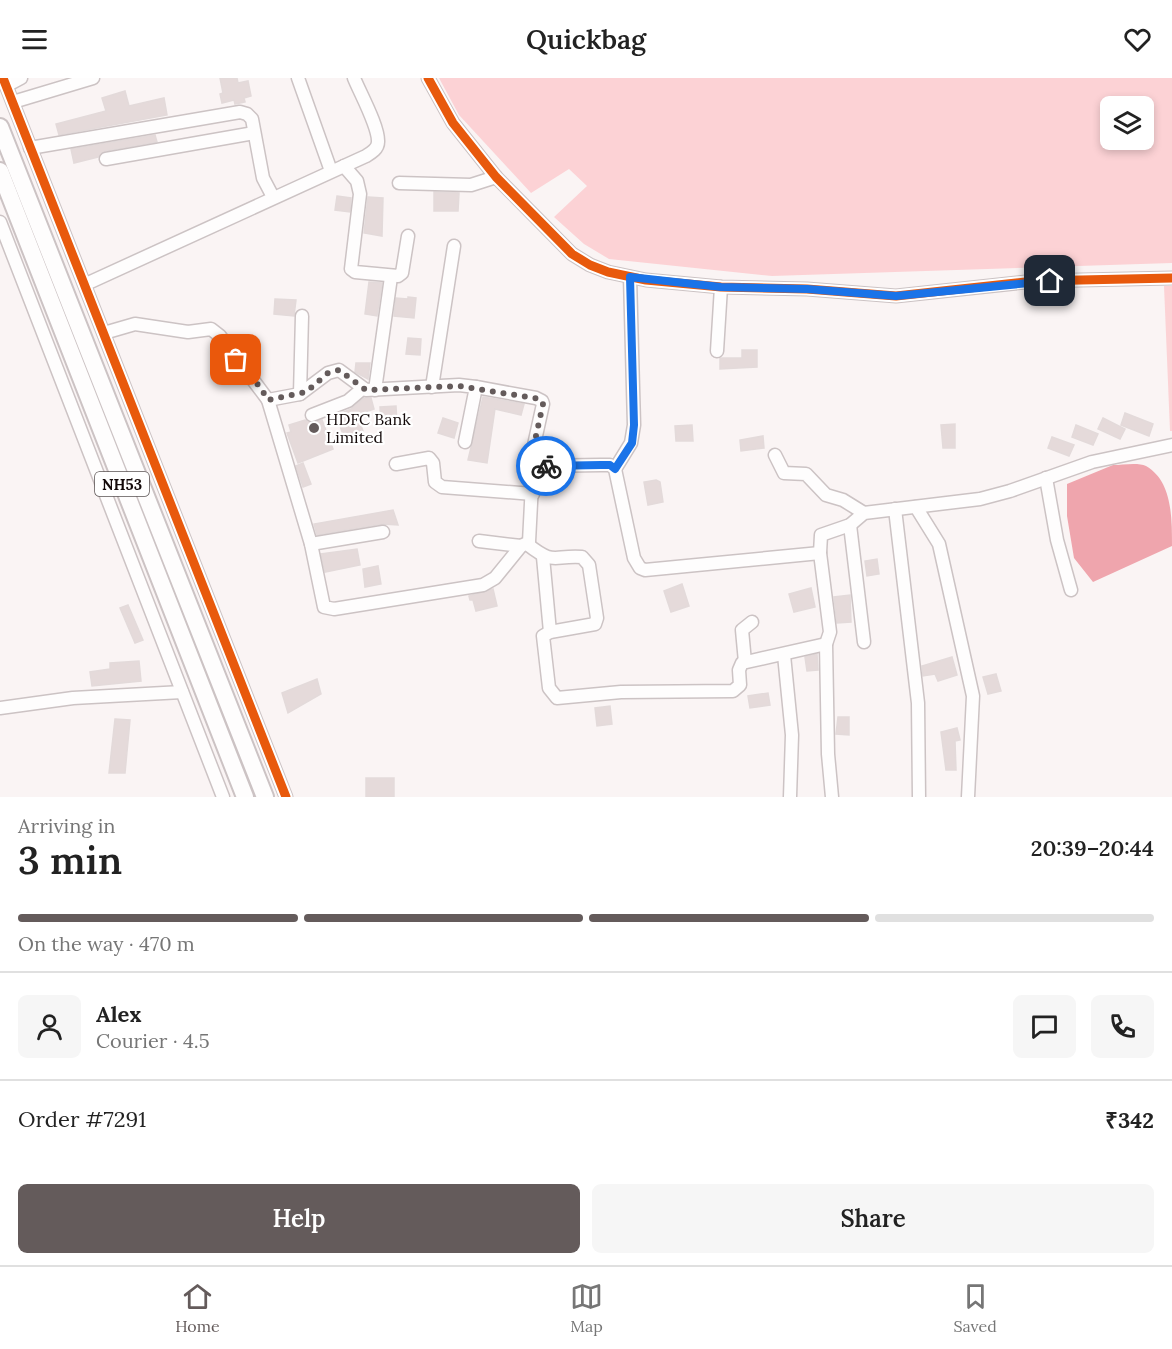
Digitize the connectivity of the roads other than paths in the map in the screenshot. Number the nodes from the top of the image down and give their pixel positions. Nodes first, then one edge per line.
1 (21, 78) edge
2 (93, 78) edge
3 (298, 78) edge
4 (354, 78) edge
5 (428, 78) edge
6 (5, 82) edge
7 (13, 102) junction
8 (0, 127) edge
9 (254, 133) junction
10 (30, 148) junction
11 (106, 159) dead end
12 (344, 166) junction
13 (0, 171) edge
14 (331, 171) junction
15 (496, 177) junction
16 (399, 183) dead end
17 (273, 197) junction
18 (0, 224) edge
19 (408, 236) dead end
20 (454, 246) dead end
21 (391, 277) junction
22 (630, 277) junction
23 (1172, 278) edge
24 (86, 284) junction
25 (721, 287) junction
26 (302, 316) dead end
27 (104, 333) junction
28 (717, 351) dead end
29 (432, 387) junction
30 (476, 387) junction
31 (368, 389) junction
32 (300, 394) junction
33 (268, 400) junction
34 (312, 416) dead end
35 (465, 442) dead end
36 (1172, 445) edge
37 (775, 455) dead end
38 (396, 464) dead end
39 (534, 466) junction
40 (615, 469) junction
41 (1046, 478) junction
42 (533, 494) junction
43 (916, 507) junction
44 (895, 509) junction
45 (864, 513) junction
46 (850, 525) junction
47 (384, 532) dead end
48 (479, 541) dead end
49 (311, 544) junction
50 (524, 545) junction
51 (820, 553) junction
52 (543, 557) junction
53 (1071, 590) dead end
54 (752, 622) dead end
55 (550, 632) junction
56 (864, 642) dead end
57 (826, 644) junction
58 (784, 655) junction
59 (745, 662) junction
60 (182, 692) junction
61 (0, 708) edge
62 (223, 797) edge
63 (245, 797) edge
64 (265, 797) edge
65 (286, 797) edge
66 (790, 797) edge
67 (832, 797) edge
68 (919, 797) edge
69 (968, 797) edge

1 - 6 street
2 - 7 street
3 - 14 street
4 - 12 street
5 - 15 street
6 - 7 street
7 - 10 street
8 - 64 highway, NH53
9 - 10 street
9 - 11 street
9 - 17 street
10 - 24 street
12 - 14 street
12 - 21 street
13 - 63 highway, NH53
14 - 17 street
15 - 16 street
15 - 22 street
17 - 24 street
18 - 60 street
19 - 21 street
20 - 29 street
21 - 31 street
22 - 25 street
22 - 40 street
23 - 25 street
24 - 27 street
25 - 28 street
26 - 32 street
27 - 33 street
27 - 65 street
29 - 30 street
29 - 31 street
30 - 35 street
30 - 39 street
31 - 32 street
31 - 34 street
32 - 33 street
33 - 49 street
36 - 41 street
37 - 45 street
38 - 42 street
39 - 40 street
39 - 42 street
40 - 51 street
41 - 43 street
41 - 53 street
42 - 50 street
43 - 44 street
43 - 69 street
44 - 45 street
44 - 68 street
45 - 46 street
46 - 51 street
46 - 56 street
47 - 49 street
48 - 50 street
49 - 50 street
50 - 52 street
51 - 57 street
52 - 55 street
52 - 55 street
54 - 59 street
55 - 59 street
57 - 58 street
57 - 67 street
58 - 59 street
58 - 66 street
60 - 61 street
60 - 62 street

